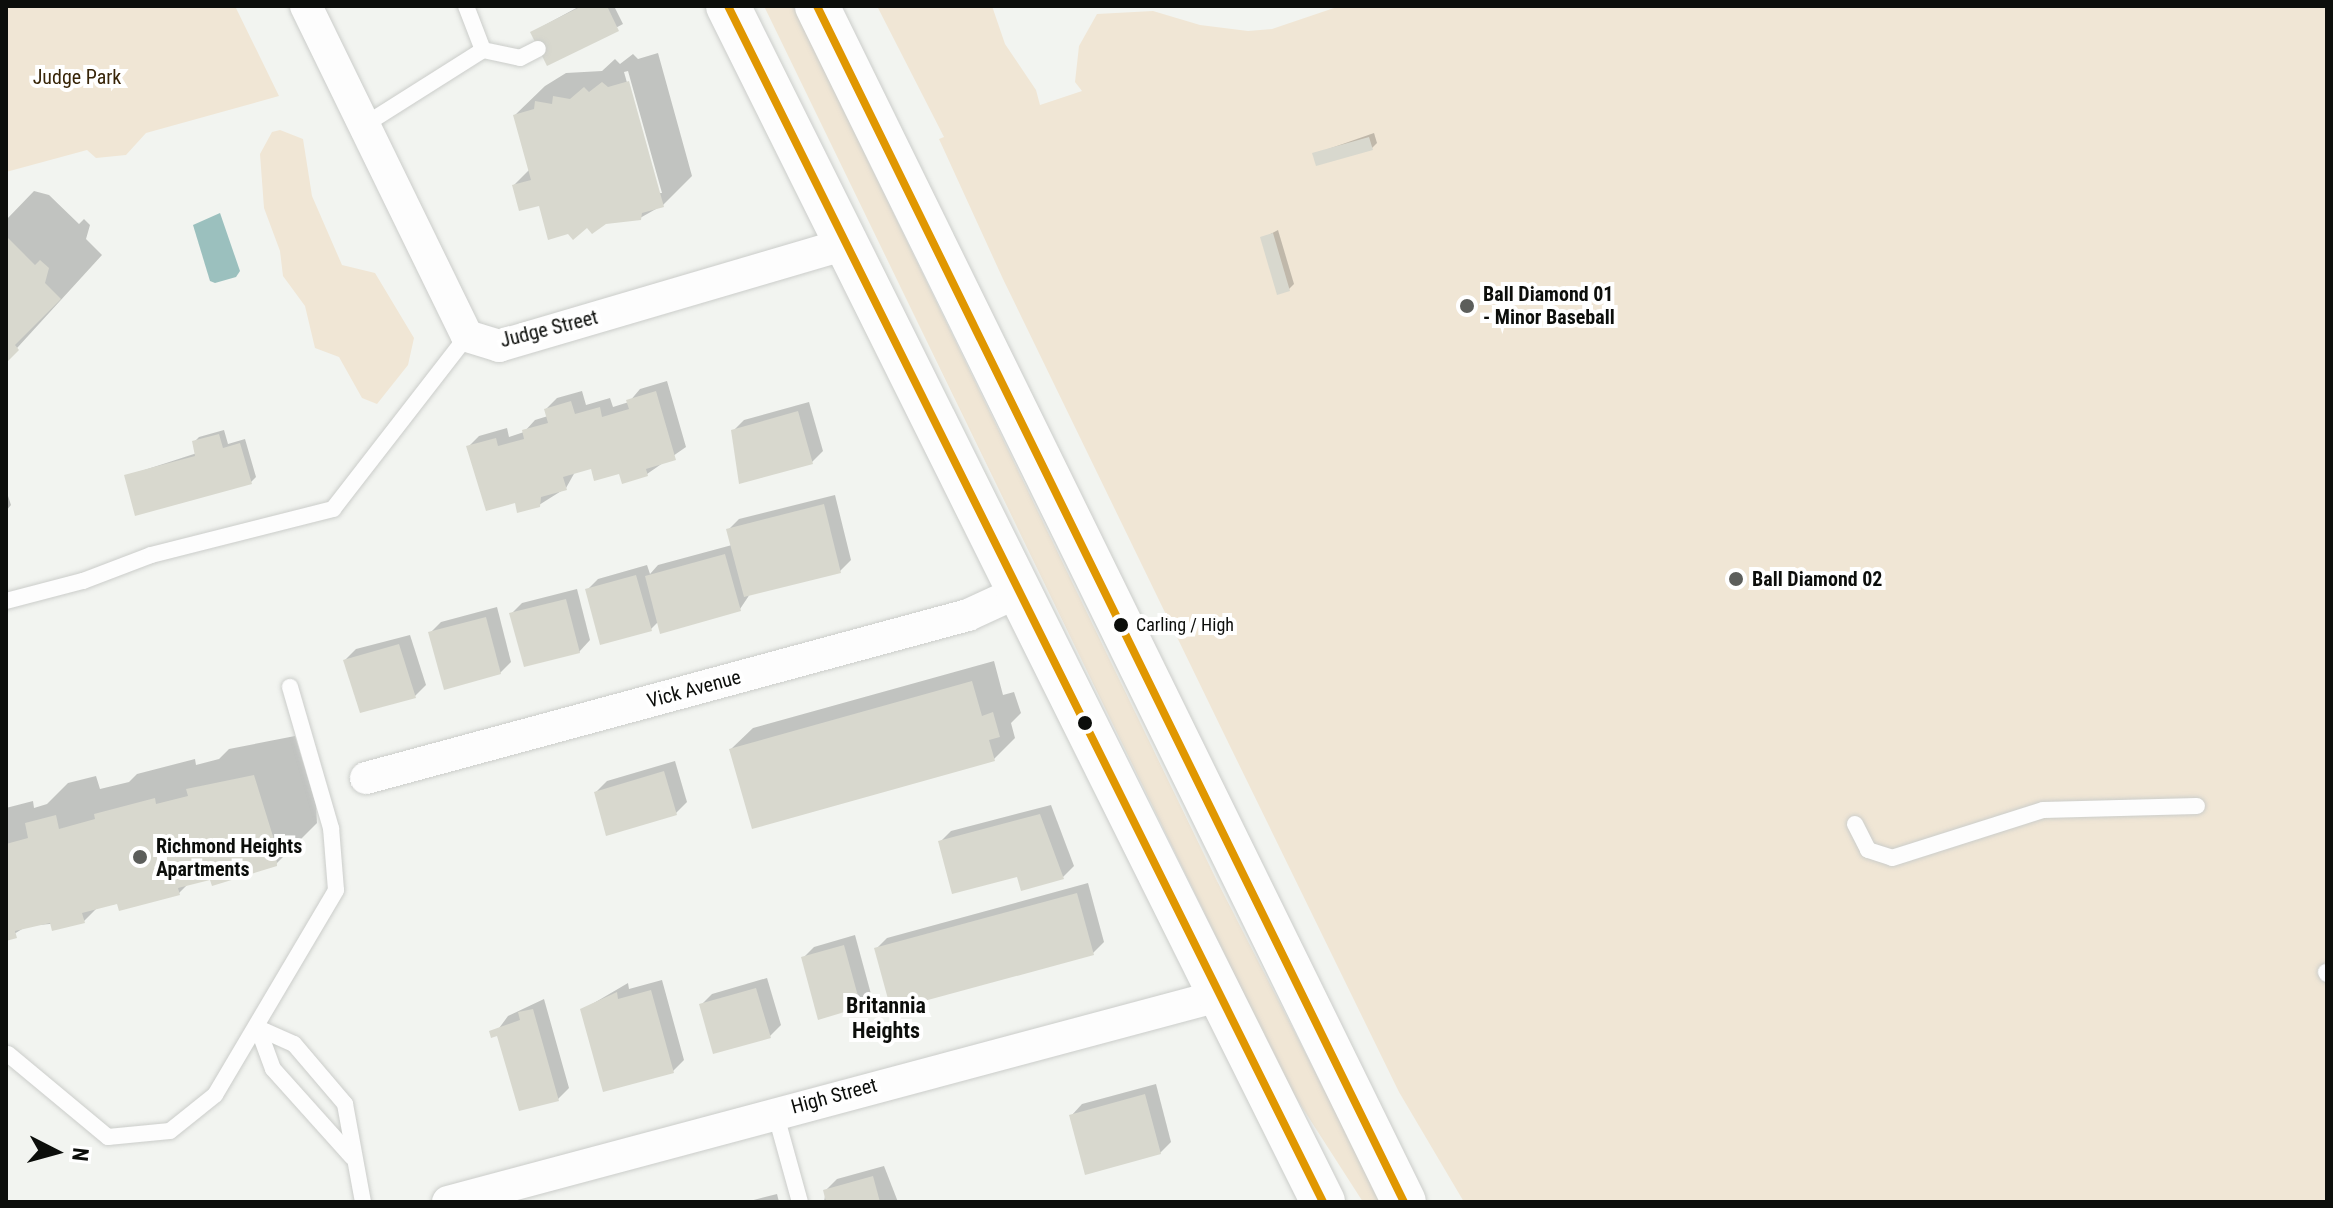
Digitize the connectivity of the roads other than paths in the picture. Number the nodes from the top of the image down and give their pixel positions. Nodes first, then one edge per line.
1 (306, 6) edge
2 (466, 6) edge
3 (728, 6) edge
4 (817, 6) edge
5 (538, 49) dead end
6 (483, 50) junction
7 (366, 124) junction
8 (846, 244) junction
9 (467, 336) junction
10 (1018, 592) junction
11 (6, 601) edge
12 (290, 687) dead end
13 (366, 778) dead end
14 (2197, 806) dead end
15 (1855, 824) dead end
16 (1222, 995) junction
17 (258, 1028) junction
18 (8, 1054) edge
19 (775, 1112) junction
20 (352, 1157) junction
21 (363, 1202) edge
22 (448, 1202) edge
23 (800, 1202) edge
24 (1323, 1202) edge
25 (1404, 1202) edge

1 - 7 street
2 - 6 lane
3 - 8 main road
4 - 25 main road
5 - 6 lane
6 - 7 lane
7 - 9 street
8 - 9 street, Judge Street
8 - 10 main road
9 - 11 lane
10 - 13 street, Vick Avenue
10 - 16 main road
12 - 17 lane
14 - 15 lane
16 - 19 street, High Street
16 - 24 main road
17 - 18 lane
17 - 20 lane
17 - 20 lane
19 - 22 street, High Street
19 - 23 lane
20 - 21 lane

